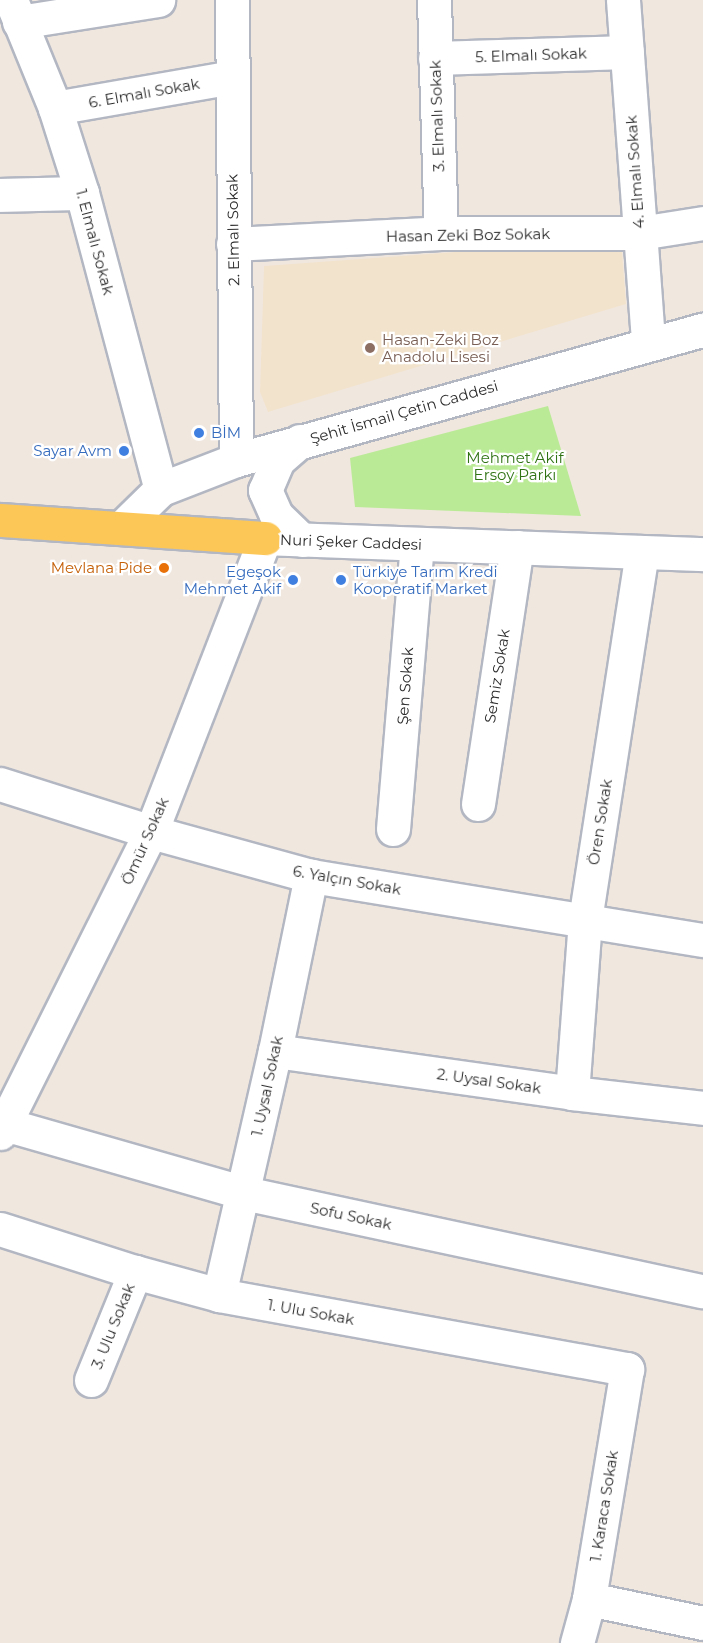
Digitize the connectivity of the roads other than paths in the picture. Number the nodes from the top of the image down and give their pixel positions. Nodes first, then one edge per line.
1 (158, 0) edge
2 (232, 0) edge
3 (434, 0) edge
4 (623, 0) edge
5 (15, 11) edge
6 (627, 52) junction
7 (435, 58) junction
8 (232, 77) junction
9 (56, 108) junction
10 (82, 192) junction
11 (0, 195) edge
12 (703, 223) edge
13 (441, 233) junction
14 (640, 233) junction
15 (233, 244) junction
16 (703, 330) edge
17 (648, 344) junction
18 (300, 441) junction
19 (236, 460) junction
20 (161, 489) junction
21 (0, 520) edge
22 (121, 528) junction
23 (265, 538) junction
24 (302, 540) junction
25 (417, 544) junction
26 (517, 547) junction
27 (642, 552) junction
28 (703, 554) edge
29 (0, 784) edge
30 (478, 804) dead end
31 (393, 829) dead end
32 (151, 832) junction
33 (311, 876) junction
34 (585, 920) junction
35 (703, 940) edge
36 (275, 1051) junction
37 (572, 1093) junction
38 (703, 1108) edge
39 (2, 1128) edge
40 (244, 1193) junction
41 (0, 1229) edge
42 (135, 1272) junction
43 (703, 1291) edge
44 (219, 1295) junction
45 (627, 1369) joint
46 (91, 1380) dead end
47 (589, 1599) junction
48 (703, 1623) edge
49 (578, 1643) edge

1 - 5 street
2 - 8 street, 2. Elmalı Sokak
3 - 7 street, 3. Elmalı Sokak
4 - 6 street, 4. Elmalı Sokak
5 - 9 street, 1. Elmalı Sokak
6 - 7 street, 5. Elmalı Sokak
6 - 14 street, 4. Elmalı Sokak
7 - 13 street, 3. Elmalı Sokak
8 - 9 street, 6. Elmalı Sokak
8 - 15 street, 2. Elmalı Sokak
9 - 10 street, 1. Elmalı Sokak
10 - 11 street
10 - 20 street, 1. Elmalı Sokak
12 - 14 street, Hasan Zeki Boz Sokak
13 - 14 street, Hasan Zeki Boz Sokak
13 - 15 street, Hasan Zeki Boz Sokak
14 - 17 street, 4. Elmalı Sokak
15 - 19 street, 2. Elmalı Sokak
16 - 17 street, Şehit İsmail Çetin Caddesi
17 - 18 street, Şehit İsmail Çetin Caddesi
18 - 19 street, Şehit İsmail Çetin Caddesi
18 - 24 street
19 - 20 street, Şehit İsmail Çetin Caddesi
20 - 22 street, Şehit İsmail Çetin Caddesi
21 - 22 main road, Nuri Şeker Caddesi
22 - 23 main road, Nuri Şeker Caddesi
23 - 24 street, Nuri Şeker Caddesi
23 - 32 street, Ömür Sokak
24 - 25 street, Nuri Şeker Caddesi
25 - 26 street, Nuri Şeker Caddesi
25 - 31 street, Şen Sokak
26 - 27 street, Nuri Şeker Caddesi
26 - 30 street, Semiz Sokak
27 - 28 street, Nuri Şeker Caddesi
27 - 34 street, Ören Sokak
29 - 32 street, 6. Yalçın Sokak
32 - 33 street, 6. Yalçın Sokak
32 - 39 street, Ömür Sokak
33 - 34 street, 6. Yalçın Sokak
33 - 36 street, 1. Uysal Sokak
34 - 35 street, 6. Yalçın Sokak
34 - 37 street, Ören Sokak
36 - 37 street, 2. Uysal Sokak
36 - 40 street, 1. Uysal Sokak
37 - 38 street, 2. Uysal Sokak
39 - 40 street, Sofu Sokak
40 - 43 street, Sofu Sokak
40 - 44 street, 1. Uysal Sokak
41 - 42 street, 1. Ulu Sokak
42 - 44 street, 1. Ulu Sokak
42 - 46 street, 3. Ulu Sokak
44 - 45 street, 1. Ulu Sokak
45 - 47 street, 1. Karaca Sokak
47 - 48 street
47 - 49 street, 1. Karaca Sokak

